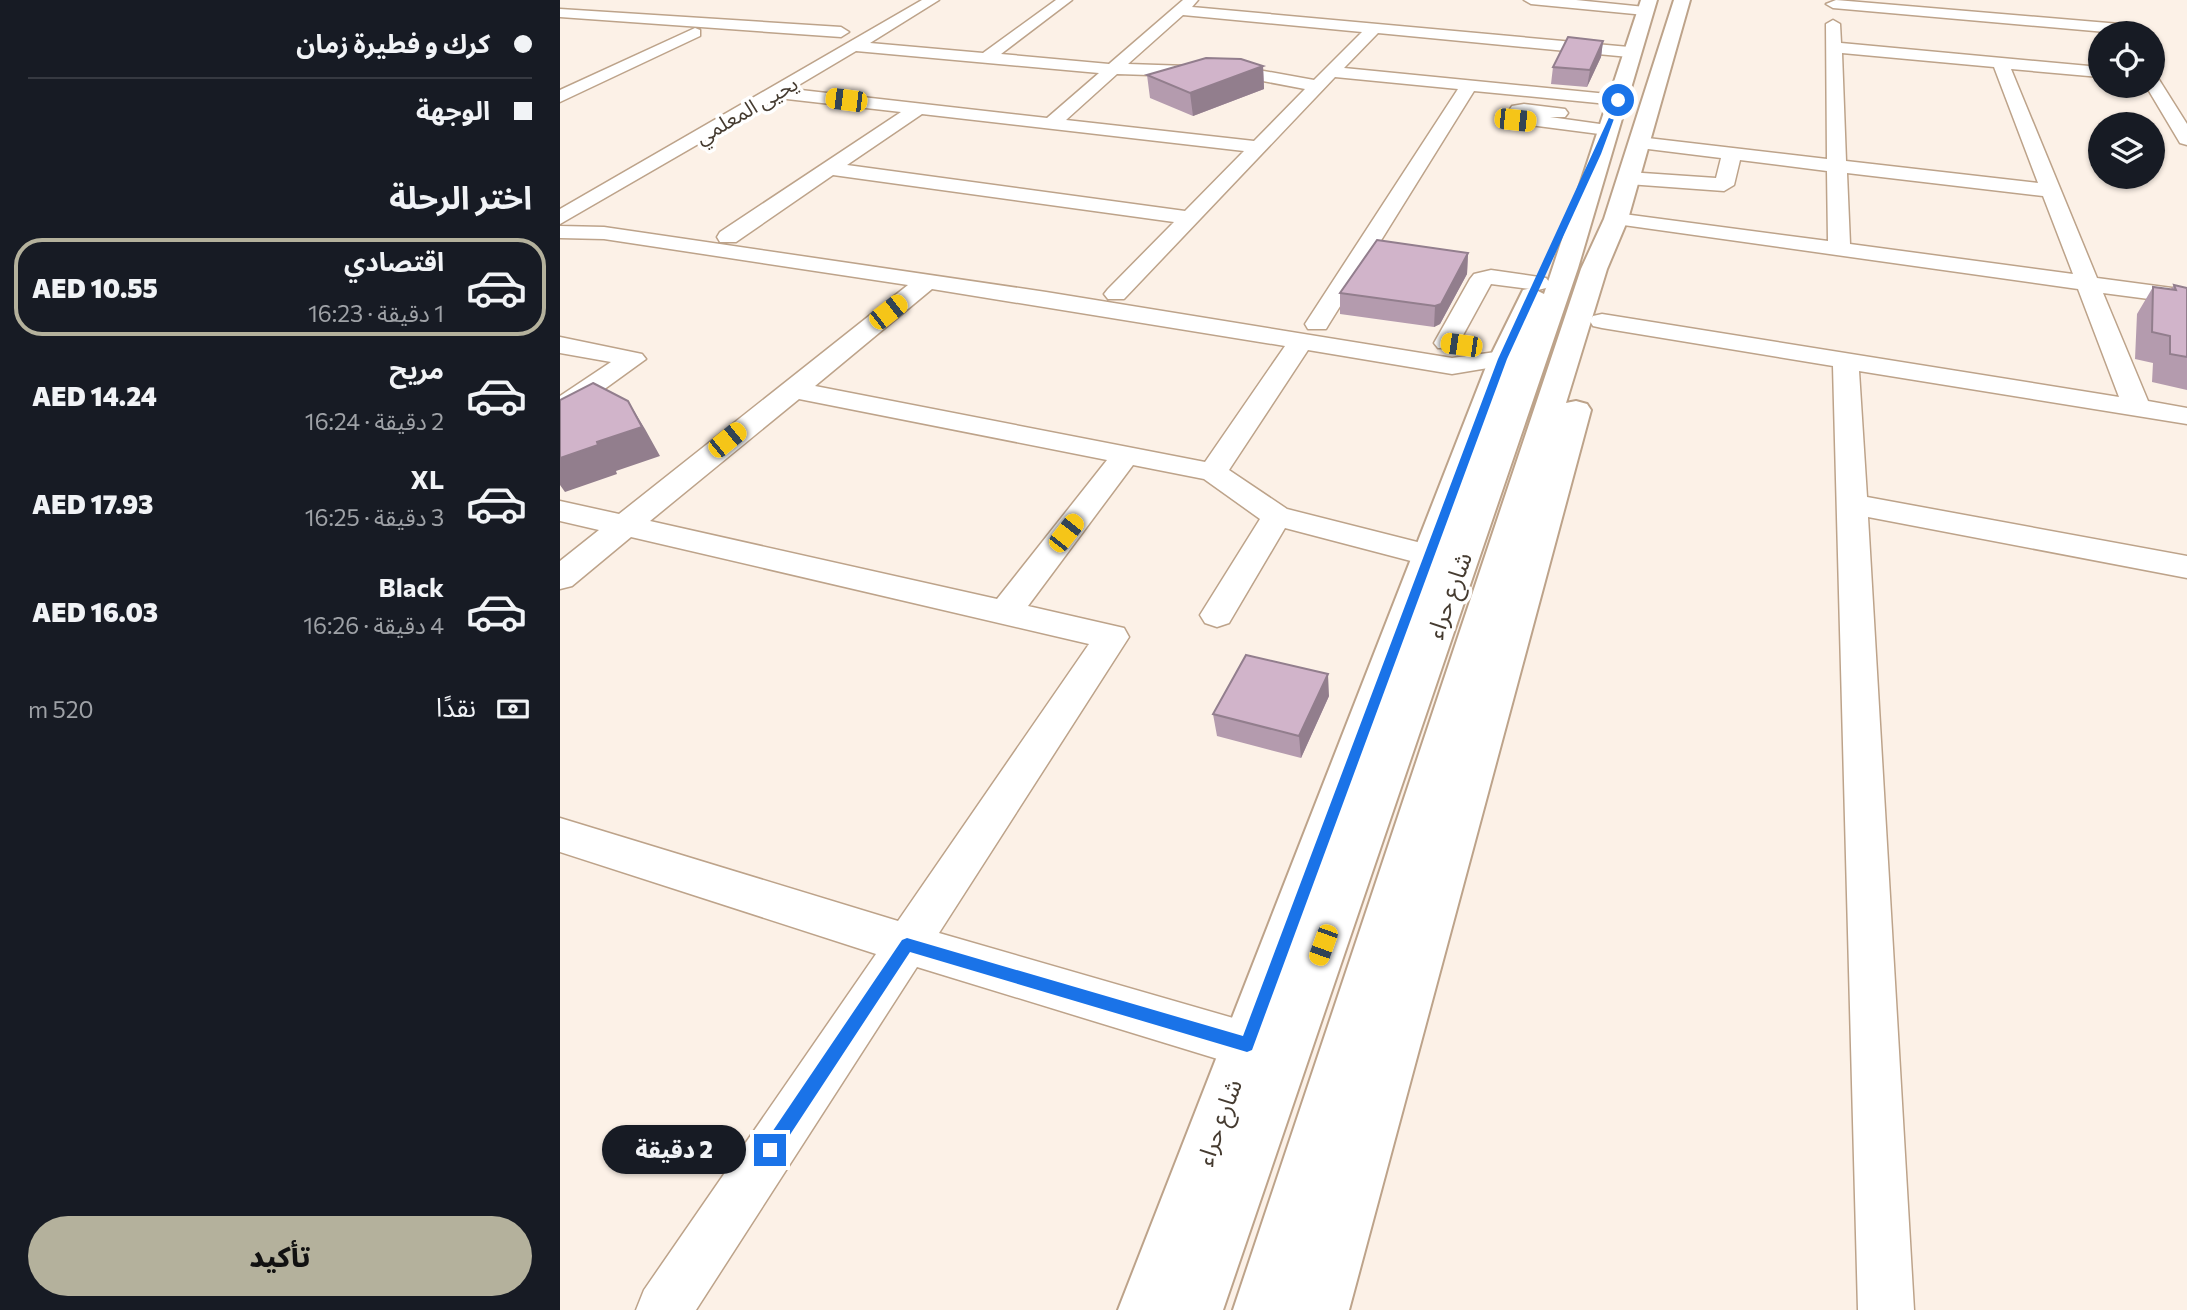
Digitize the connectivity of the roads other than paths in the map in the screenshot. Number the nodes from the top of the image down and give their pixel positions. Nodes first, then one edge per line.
1 (932, 0) edge
2 (1065, 0) edge
3 (1531, 0) edge
4 (1682, 0) edge
5 (1574, 2) edge
6 (1833, 2) edge
7 (1185, 5) edge
8 (1647, 6) edge
9 (1306, 7) dead end
10 (2109, 10) dead end
11 (560, 13) edge
12 (1289, 20) junction
13 (2116, 21) edge
14 (569, 26) edge
15 (1374, 28) junction
16 (2088, 28) edge
17 (695, 33) junction
18 (853, 46) junction
19 (1833, 47) junction
20 (1550, 51) junction
21 (1629, 52) junction
22 (986, 58) junction
23 (2000, 62) junction
24 (1114, 69) junction
25 (2088, 71) edge
26 (1324, 79) junction
27 (1469, 85) junction
28 (774, 92) junction
29 (560, 97) edge
30 (2162, 98) edge
31 (919, 108) junction
32 (1569, 120) dead end
33 (681, 123) dead end
34 (1052, 123) junction
35 (718, 125) junction
36 (1197, 126) dead end
37 (1612, 136) junction
38 (1182, 138) junction
39 (2187, 139) edge
40 (1639, 143) junction
41 (1256, 147) junction
42 (1676, 148) junction
43 (1732, 154) junction
44 (1837, 166) junction
45 (830, 169) junction
46 (1665, 182) junction
47 (2051, 191) junction
48 (1190, 218) junction
49 (1616, 219) junction
50 (562, 221) edge
51 (608, 227) junction
52 (728, 237) junction
53 (1839, 251) junction
54 (1566, 274) junction
55 (928, 281) junction
56 (2088, 284) junction
57 (1054, 293) junction
58 (1115, 294) junction
59 (2187, 297) edge
60 (1602, 321) junction
61 (1308, 333) junction
62 (1447, 343) junction
63 (560, 345) edge
64 (1503, 359) junction
65 (1846, 362) junction
66 (790, 389) junction
67 (560, 408) edge
68 (2137, 408) junction
69 (2187, 416) edge
70 (1126, 455) junction
71 (1213, 472) junction
72 (1851, 504) junction
73 (560, 512) edge
74 (1277, 516) junction
75 (623, 526) junction
76 (1430, 555) junction
77 (2187, 567) edge
78 (560, 578) edge
79 (1005, 612) junction
80 (1217, 615) dead end
81 (560, 835) edge
82 (907, 944) junction
83 (1247, 1045) junction
84 (664, 1310) edge
85 (1149, 1310) edge
86 (1192, 1310) edge
87 (1264, 1310) edge
88 (1318, 1310) edge
89 (1886, 1310) edge

1 - 18 street, يحيى المعلمي
2 - 22 street
3 - 5 street
4 - 40 main road, شارع حراء
5 - 8 street
5 - 20 street
6 - 16 street
6 - 19 street
7 - 12 street
7 - 24 street
8 - 21 main road, شارع حراء
9 - 12 street
10 - 13 street
11 - 17 street
12 - 15 street
14 - 17 street
15 - 20 street
15 - 26 street
17 - 29 street
18 - 22 street
18 - 28 street, يحيى المعلمي
19 - 23 street
19 - 44 street
20 - 21 street
21 - 37 main road, شارع حراء
22 - 24 street
23 - 25 street
23 - 47 street
24 - 26 street
24 - 34 street
26 - 27 street
26 - 41 street
27 - 37 street
27 - 61 street
28 - 31 street
28 - 35 street, يحيى المعلمي
30 - 39 street
31 - 34 street
31 - 45 street
32 - 37 street
33 - 35 street
34 - 38 street
35 - 50 street, يحيى المعلمي
36 - 38 street
37 - 40 main road, شارع حراء
37 - 46 street
37 - 49 main road, شارع حراء
37 - 54 main road, شارع حراء
38 - 41 street
40 - 42 street
41 - 48 street
42 - 43 street
42 - 46 street
43 - 44 street
43 - 46 street
44 - 47 street
44 - 53 street
45 - 48 street
45 - 52 street
47 - 56 street
48 - 58 street
49 - 53 street
49 - 54 main road, شارع حراء
49 - 60 main road, شارع حراء
50 - 51 street
51 - 52 street
51 - 55 street
52 - 57 street
53 - 56 street
54 - 62 street
54 - 64 main road, شارع حراء
54 - 86 main road, شارع حراء
54 - 87 main road, شارع حراء
55 - 57 street
55 - 66 street
56 - 59 street
56 - 68 street
57 - 58 street
57 - 61 street
58 - 61 street
60 - 65 street
60 - 88 main road, شارع حراء
61 - 62 street
61 - 64 street
61 - 71 street
62 - 64 street
63 - 67 street
64 - 76 main road, شارع حراء
65 - 68 street
65 - 72 street
66 - 70 street
66 - 75 street
68 - 69 street
70 - 71 street
70 - 79 street
71 - 74 street
72 - 77 street
72 - 89 street
73 - 75 street
74 - 76 street
74 - 80 street
75 - 78 street
75 - 79 street
76 - 83 main road, شارع حراء
79 - 82 street
81 - 82 street
82 - 83 street
82 - 84 street
83 - 85 main road, شارع حراء

